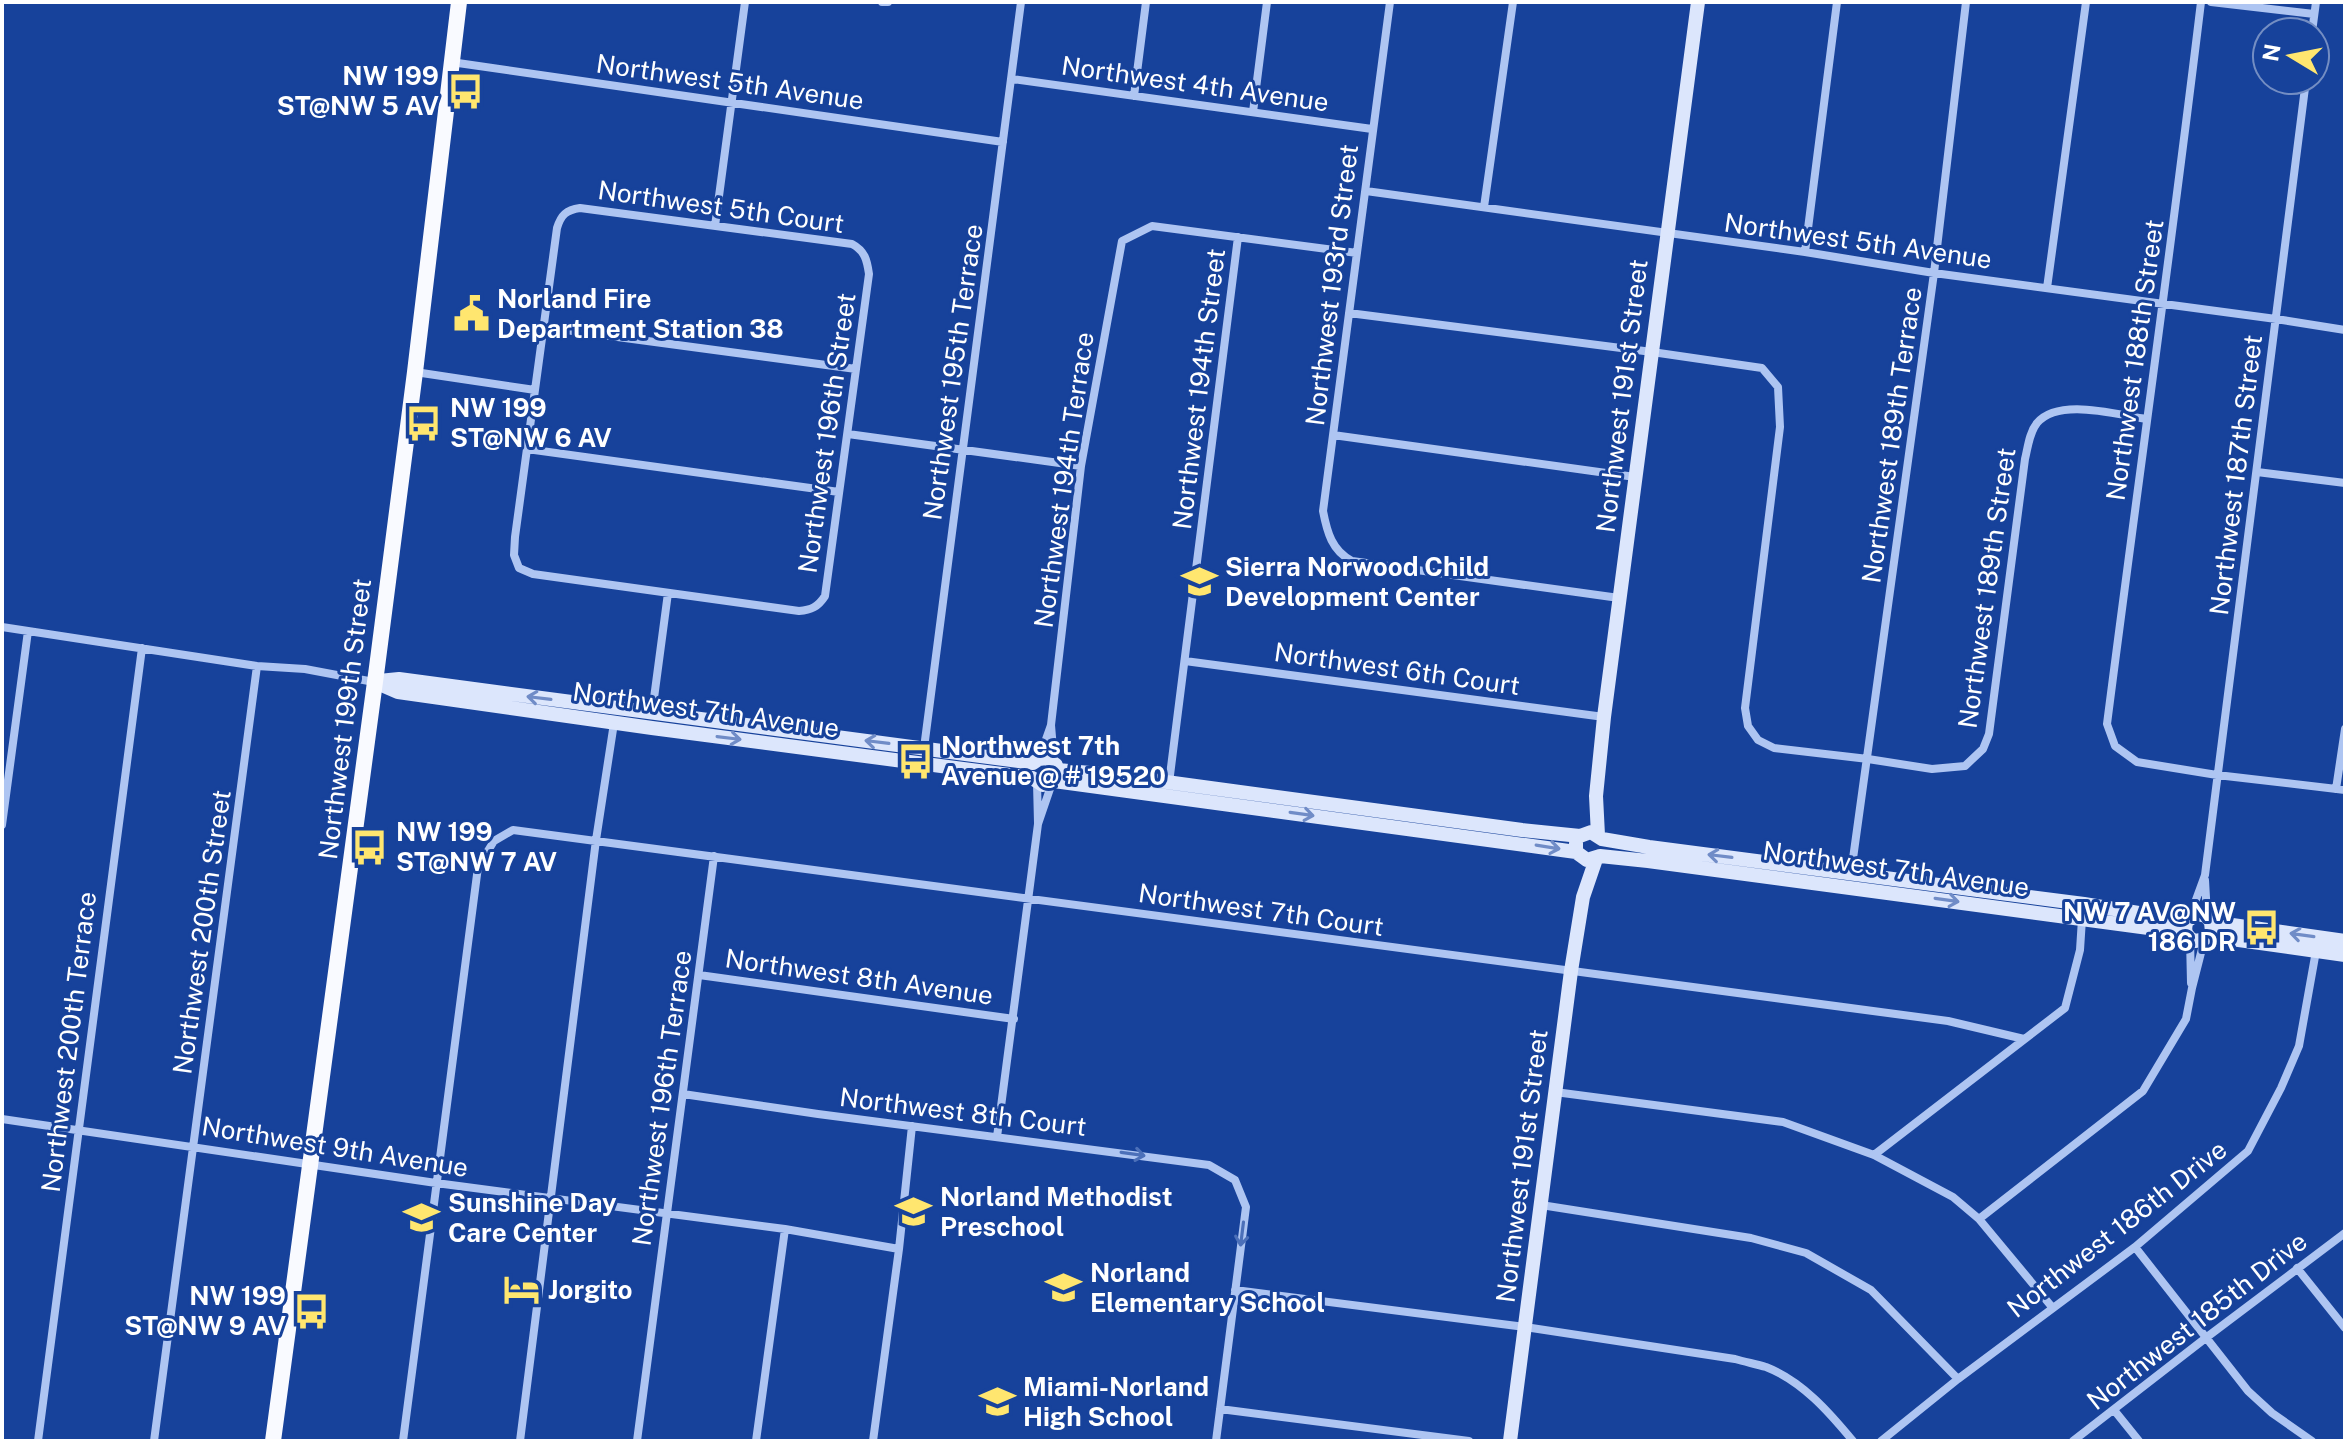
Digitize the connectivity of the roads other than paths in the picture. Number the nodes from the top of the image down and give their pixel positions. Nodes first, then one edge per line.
1 (459, 2) edge
2 (745, 2) edge
3 (1021, 2) edge
4 (1146, 2) edge
5 (1267, 2) edge
6 (1390, 2) edge
7 (1513, 2) edge
8 (1698, 2) edge
9 (1837, 2) edge
10 (1966, 2) edge
11 (2086, 2) edge
12 (2201, 2) edge
13 (2211, 2) edge
14 (2316, 2) edge
15 (2314, 14) joint
16 (451, 62) junction
17 (1013, 79) junction
18 (1134, 96) junction
19 (2304, 96) edge
20 (731, 103) junction
21 (1253, 112) junction
22 (1372, 129) junction
23 (1003, 142) junction
24 (1366, 191) junction
25 (1484, 207) junction
26 (715, 226) junction
27 (1667, 233) junction
28 (1238, 237) junction
29 (1805, 252) junction
30 (1357, 253) junction
31 (866, 257) joint
32 (1934, 273) junction
33 (2047, 288) junction
34 (2164, 305) junction
35 (1349, 313) junction
36 (2276, 319) junction
37 (543, 327) junction
38 (2345, 330) edge
39 (1652, 352) junction
40 (856, 369) junction
41 (415, 372) junction
42 (535, 390) junction
43 (2147, 419) junction
44 (848, 434) junction
45 (1333, 435) junction
46 (527, 449) junction
47 (962, 449) junction
48 (1081, 466) junction
49 (2257, 472) junction
50 (1635, 477) junction
51 (2345, 483) edge
52 (839, 492) junction
53 (668, 593) junction
54 (1619, 598) junction
55 (2, 627) edge
56 (28, 631) junction
57 (142, 648) junction
58 (1185, 661) junction
59 (257, 666) junction
60 (375, 682) junction
61 (652, 713) junction
62 (1604, 717) junction
63 (614, 723) junction
64 (1051, 725) junction
65 (2345, 729) edge
66 (924, 748) junction
67 (1868, 759) junction
68 (1045, 772) junction
69 (2217, 775) junction
70 (1169, 783) junction
71 (2341, 790) edge
72 (1038, 824) junction
73 (2, 825) edge
74 (1591, 835) junction
75 (596, 840) junction
76 (714, 856) junction
77 (1588, 856) junction
78 (1851, 873) junction
79 (2205, 875) junction
80 (1029, 899) junction
81 (2082, 918) junction
82 (2198, 928) junction
83 (2345, 941) edge
84 (2316, 951) junction
85 (2345, 955) edge
86 (1571, 971) junction
87 (699, 975) junction
88 (2192, 988) junction
89 (1014, 1019) junction
90 (2024, 1039) junction
91 (1555, 1092) junction
92 (683, 1094) junction
93 (2, 1119) edge
94 (912, 1126) junction
95 (78, 1131) junction
96 (998, 1137) junction
97 (194, 1146) junction
98 (1874, 1155) junction
99 (309, 1165) junction
100 (436, 1183) junction
101 (551, 1199) junction
102 (1541, 1205) junction
103 (667, 1214) junction
104 (1979, 1219) junction
105 (785, 1229) junction
106 (2345, 1233) edge
107 (2135, 1247) junction
108 (899, 1249) junction
109 (2297, 1268) junction
110 (1235, 1290) junction
111 (2052, 1307) junction
112 (1525, 1327) junction
113 (2345, 1328) edge
114 (2207, 1337) junction
115 (1958, 1379) junction
116 (1220, 1409) junction
117 (2114, 1410) junction
118 (38, 1441) edge
119 (154, 1441) edge
120 (273, 1441) edge
121 (403, 1441) edge
122 (520, 1441) edge
123 (637, 1441) edge
124 (756, 1441) edge
125 (873, 1441) edge
126 (1216, 1441) edge
127 (1469, 1441) edge
128 (1510, 1441) edge
129 (1853, 1441) edge
130 (1881, 1441) edge
131 (2073, 1441) edge
132 (2139, 1441) edge
133 (2312, 1441) edge

1 - 16 main road, Northwest 199th Street
2 - 20 street
3 - 17 street, Northwest 195th Terrace
4 - 18 street
5 - 21 street
6 - 22 street, Northwest 193rd Street
7 - 25 street
8 - 27 street, Northwest 191st Street
9 - 29 street
10 - 32 street, Northwest 189th Terrace
11 - 33 street
12 - 34 street, Northwest 188th Street
13 - 15 street
14 - 15 street
16 - 20 street, Northwest 5th Avenue
16 - 41 main road, Northwest 199th Street
17 - 18 street, Northwest 4th Avenue
17 - 23 street, Northwest 195th Terrace
18 - 21 street, Northwest 4th Avenue
19 - 36 street, Northwest 187th Street
20 - 23 street, Northwest 5th Avenue
20 - 26 street
21 - 22 street, Northwest 4th Avenue
22 - 24 street, Northwest 193rd Street
23 - 47 street, Northwest 195th Terrace
24 - 25 street, Northwest 5th Avenue
24 - 30 street, Northwest 193rd Street
25 - 27 street, Northwest 5th Avenue
26 - 31 street, Northwest 5th Court
26 - 37 street, Northwest 5th Court
27 - 29 street, Northwest 5th Avenue
27 - 39 street, Northwest 191st Street
28 - 30 street
28 - 48 street, Northwest 194th Terrace
28 - 58 street, Northwest 194th Street
29 - 32 street, Northwest 5th Avenue
30 - 35 street, Northwest 193rd Street
31 - 40 street, Northwest 196th Street
32 - 33 street, Northwest 5th Avenue
32 - 67 street, Northwest 189th Terrace
33 - 34 street, Northwest 5th Avenue
34 - 36 street, Northwest 5th Avenue
34 - 43 street, Northwest 188th Street
35 - 39 street
35 - 45 street, Northwest 193rd Street
36 - 38 street, Northwest 5th Avenue
36 - 49 street, Northwest 187th Street
37 - 40 street
37 - 42 street
39 - 50 street, Northwest 191st Street
39 - 67 street
40 - 44 street, Northwest 196th Street
41 - 42 street
41 - 60 main road, Northwest 199th Street
42 - 46 street
43 - 67 street, Northwest 189th Street
43 - 69 street, Northwest 188th Street
44 - 47 street
44 - 52 street, Northwest 196th Street
45 - 50 street
45 - 54 street, Northwest 193rd Street
46 - 52 street
46 - 53 street
47 - 48 street
47 - 66 street, Northwest 195th Terrace
48 - 64 street, Northwest 194th Terrace
49 - 51 street
49 - 69 street, Northwest 187th Street
50 - 54 street, Northwest 191st Street
52 - 53 street, Northwest 196th Street
53 - 61 street
54 - 62 street, Northwest 191st Street
55 - 56 street, Northwest 7th Avenue
56 - 57 street, Northwest 7th Avenue
56 - 73 street
57 - 59 street, Northwest 7th Avenue
57 - 95 street, Northwest 200th Terrace
58 - 62 street, Northwest 6th Court
58 - 70 street, Northwest 194th Street
59 - 60 street, Northwest 7th Avenue
59 - 97 street, Northwest 200th Street
61 -> 60 street, Northwest 7th Avenue
60 - 63 street, Northwest 7th Avenue
60 - 99 main road, Northwest 199th Street
66 -> 61 street, Northwest 7th Avenue
62 - 74 street, Northwest 191st Street
63 -> 68 street, Northwest 7th Avenue
63 - 75 street
64 - 68 street, Northwest 194th Terrace
64 - 68 street, Northwest 194th Terrace
65 - 71 street
66 - 68 street, Northwest 7th Avenue
67 - 78 street, Northwest 189th Terrace
68 - 70 street, Northwest 7th Avenue
68 - 72 street, Northwest 194th Terrace
68 - 72 street, Northwest 194th Terrace
68 -> 77 street, Northwest 7th Avenue
69 - 71 street
69 - 79 street, Northwest 187th Street
70 - 74 street, Northwest 7th Avenue
72 - 80 street, Northwest 194th Terrace
74 - 77 street
74 - 77 street
78 -> 74 street, Northwest 7th Avenue
75 - 76 street, Northwest 7th Court
75 - 100 street, Northwest 7th Court
75 - 101 street
76 - 80 street, Northwest 7th Court
76 - 87 street, Northwest 196th Terrace
77 -> 81 street, Northwest 7th Avenue
77 - 86 street, Northwest 191st Street
78 - 82 street, Northwest 7th Avenue
79 - 82 street
79 - 82 street
80 - 86 street, Northwest 7th Court
80 - 89 street, Northwest 194th Terrace
81 - 82 street, Northwest 7th Avenue
81 - 90 street
83 -> 82 street, Northwest 7th Avenue
82 - 84 street, Northwest 7th Avenue
82 - 88 street
82 - 88 street
84 - 85 street, Northwest 7th Avenue
84 - 107 street, Northwest 186th Drive
86 - 90 street, Northwest 7th Court
86 - 91 street, Northwest 191st Street
87 - 89 street, Northwest 8th Avenue
87 - 92 street, Northwest 196th Terrace
88 - 104 street
89 - 96 street, Northwest 194th Terrace
90 - 98 street
91 - 98 street
91 - 102 street, Northwest 191st Street
92 - 94 street, Northwest 8th Court
92 - 103 street, Northwest 196th Terrace
93 - 95 street, Northwest 9th Avenue
94 - 96 street, Northwest 8th Court
94 - 108 street
95 - 97 street, Northwest 9th Avenue
95 - 118 street, Northwest 200th Terrace
96 -> 110 street, Northwest 8th Court
97 - 99 street, Northwest 9th Avenue
97 - 119 street, Northwest 200th Street
98 - 104 street
99 - 100 street, Northwest 9th Avenue
99 - 120 main road, Northwest 199th Street
100 - 101 street, Northwest 9th Avenue
100 - 121 street
101 - 103 street, Northwest 9th Avenue
101 - 122 street
102 - 112 street, Northwest 191st Street
102 - 115 street
103 - 105 street, Northwest 9th Avenue
103 - 123 street, Northwest 196th Terrace
104 - 111 street
105 - 108 street, Northwest 9th Avenue
105 - 124 street
106 - 109 street, Northwest 185th Drive
107 - 111 street, Northwest 186th Drive
107 - 114 street
108 - 125 street
109 - 113 street
109 - 114 street, Northwest 185th Drive
110 - 112 street
110 - 116 street
111 - 115 street, Northwest 186th Drive
112 - 128 street, Northwest 191st Street
112 - 129 street
114 - 117 street, Northwest 185th Drive
114 - 133 street
115 - 130 street, Northwest 186th Drive
116 - 126 street
116 - 127 street
117 - 131 street, Northwest 185th Drive
117 - 132 street

